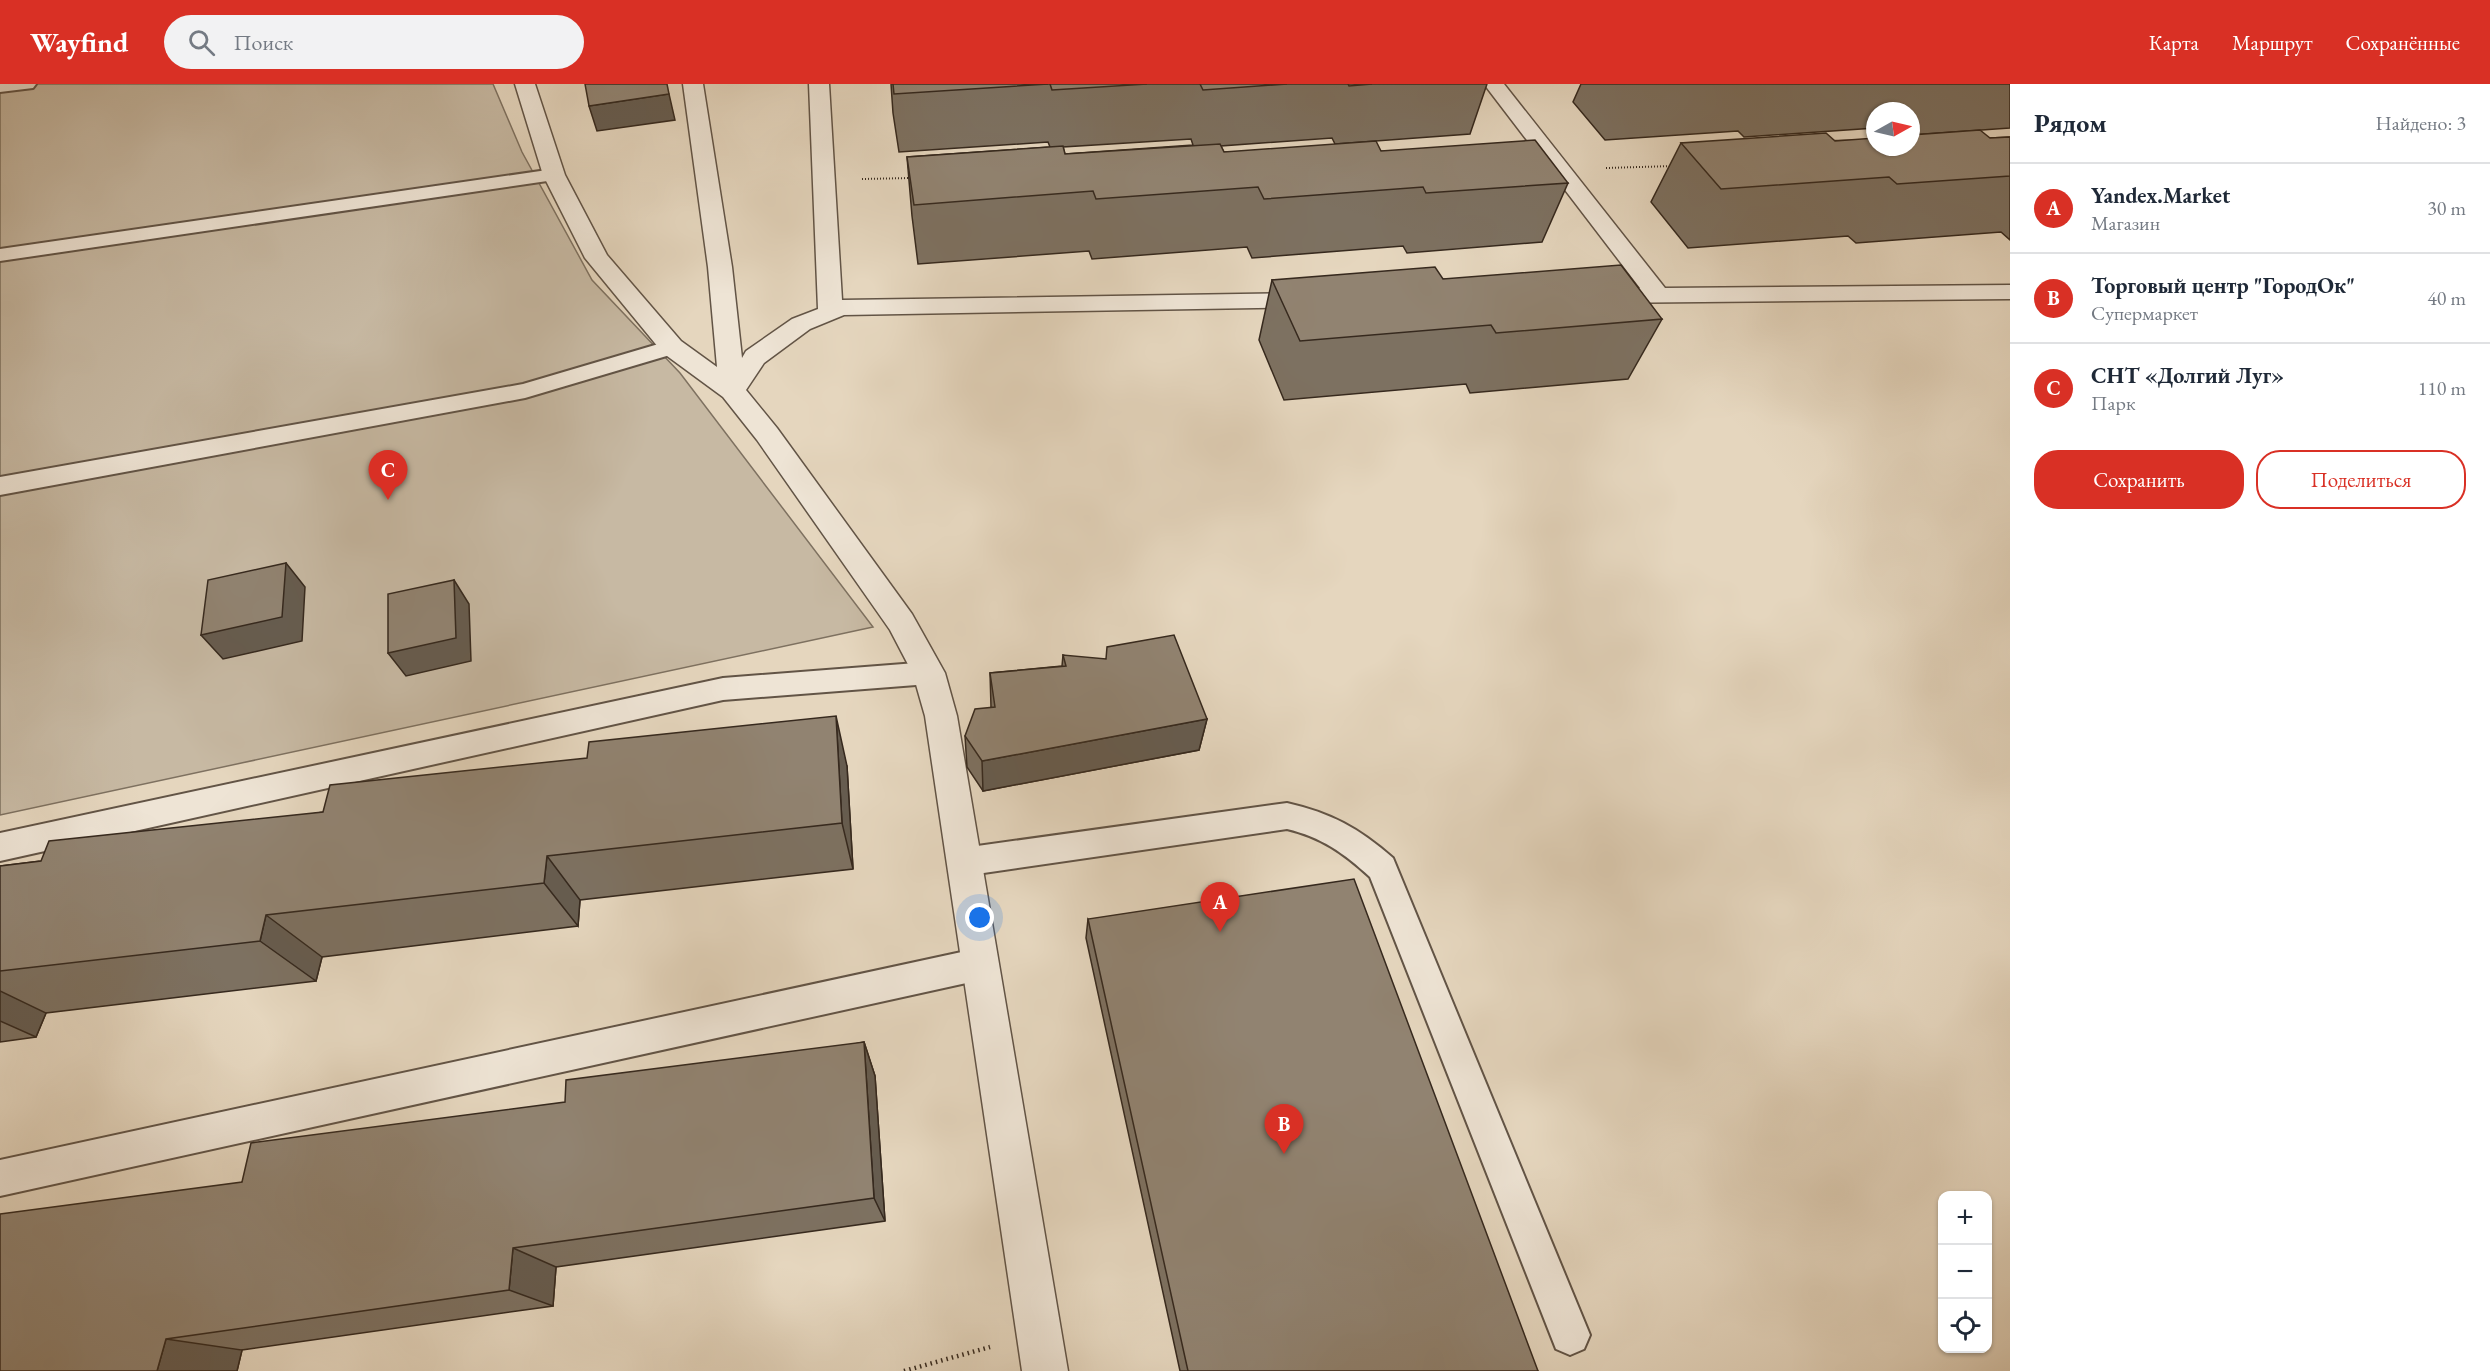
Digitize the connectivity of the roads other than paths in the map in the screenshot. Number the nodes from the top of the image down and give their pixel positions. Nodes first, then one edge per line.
1 (27, 84) edge
2 (525, 84) edge
3 (693, 84) edge
4 (819, 84) edge
5 (1494, 84) edge
6 (0, 87) edge
7 (554, 175) junction
8 (0, 255) edge
9 (2010, 292) edge
10 (1658, 295) junction
11 (1575, 296) edge
12 (1338, 300) edge
13 (830, 312) junction
14 (672, 347) junction
15 (732, 391) junction
16 (0, 486) edge
17 (929, 673) junction
18 (0, 848) edge
19 (963, 862) junction
20 (980, 964) junction
21 (0, 1178) edge
22 (1570, 1335) dead end
23 (1045, 1371) edge

1 - 6 lane
2 - 7 street
3 - 15 street
4 - 13 street
5 - 10 street
7 - 8 lane
7 - 14 street
9 - 10 street
10 - 11 street
12 - 13 street
13 - 15 street
14 - 15 street
14 - 16 lane
15 - 17 street
17 - 18 lane
17 - 19 street
19 - 20 street
19 - 22 lane
20 - 21 lane
20 - 23 street

